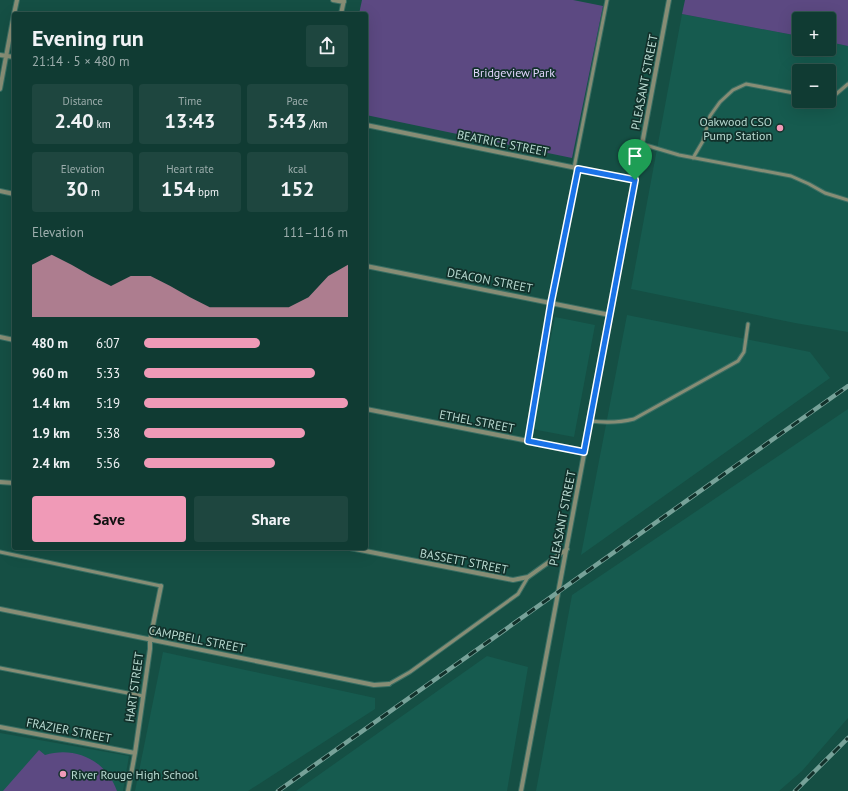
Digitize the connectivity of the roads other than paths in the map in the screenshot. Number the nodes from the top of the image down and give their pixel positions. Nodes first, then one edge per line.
1 (17, 0) edge
2 (333, 0) edge
3 (607, 0) edge
4 (669, 0) edge
5 (344, 1) edge
6 (14, 12) edge
7 (341, 12) edge
8 (12, 24) edge
9 (0, 55) edge
10 (6, 56) junction
11 (12, 57) edge
12 (848, 84) edge
13 (0, 89) edge
14 (792, 93) edge
15 (836, 94) edge
16 (368, 126) edge
17 (642, 144) junction
18 (693, 158) junction
19 (576, 168) junction
20 (635, 180) junction
21 (0, 191) edge
22 (12, 194) edge
23 (848, 200) edge
24 (368, 266) edge
25 (551, 303) junction
26 (610, 315) junction
27 (748, 324) dead end
28 (0, 337) edge
29 (12, 340) edge
30 (368, 409) edge
31 (590, 421) junction
32 (528, 441) junction
33 (584, 452) junction
34 (0, 482) edge
35 (12, 483) edge
36 (567, 549) junction
37 (360, 550) edge
38 (0, 552) edge
39 (528, 577) junction
40 (161, 586) joint
41 (0, 610) edge
42 (150, 640) junction
43 (0, 668) edge
44 (389, 684) joint
45 (143, 696) junction
46 (0, 727) edge
47 (135, 753) junction
48 (128, 791) edge
49 (521, 791) edge

1 - 6 street
2 - 5 street
3 - 19 lane
4 - 17 street, PLEASANT STREET
5 - 7 street
8 - 10 street
9 - 10 street
10 - 11 street
10 - 13 street
12 - 15 lane
14 - 18 lane
16 - 19 street, BEATRICE STREET
17 - 18 lane
17 - 20 street, PLEASANT STREET
18 - 23 lane
19 - 20 street, BEATRICE STREET
19 - 25 lane
20 - 26 street, PLEASANT STREET
21 - 22 street
24 - 25 street, DEACON STREET
25 - 26 street, DEACON STREET
25 - 32 lane
26 - 31 street, PLEASANT STREET
27 - 31 lane
28 - 29 street
30 - 32 street, ETHEL STREET
31 - 33 street, PLEASANT STREET
32 - 33 street, ETHEL STREET
33 - 36 street, PLEASANT STREET
34 - 35 street
36 - 39 street, BASSETT STREET
36 - 49 street, PLEASANT STREET
37 - 39 street, BASSETT STREET
38 - 40 lane
39 - 44 lane
40 - 42 street, HART STREET
41 - 42 street, CAMPBELL STREET
42 - 44 street, CAMPBELL STREET
42 - 45 street, HART STREET
43 - 45 lane
45 - 47 street, HART STREET
46 - 47 street, FRAZIER STREET
47 - 48 street, HART STREET

